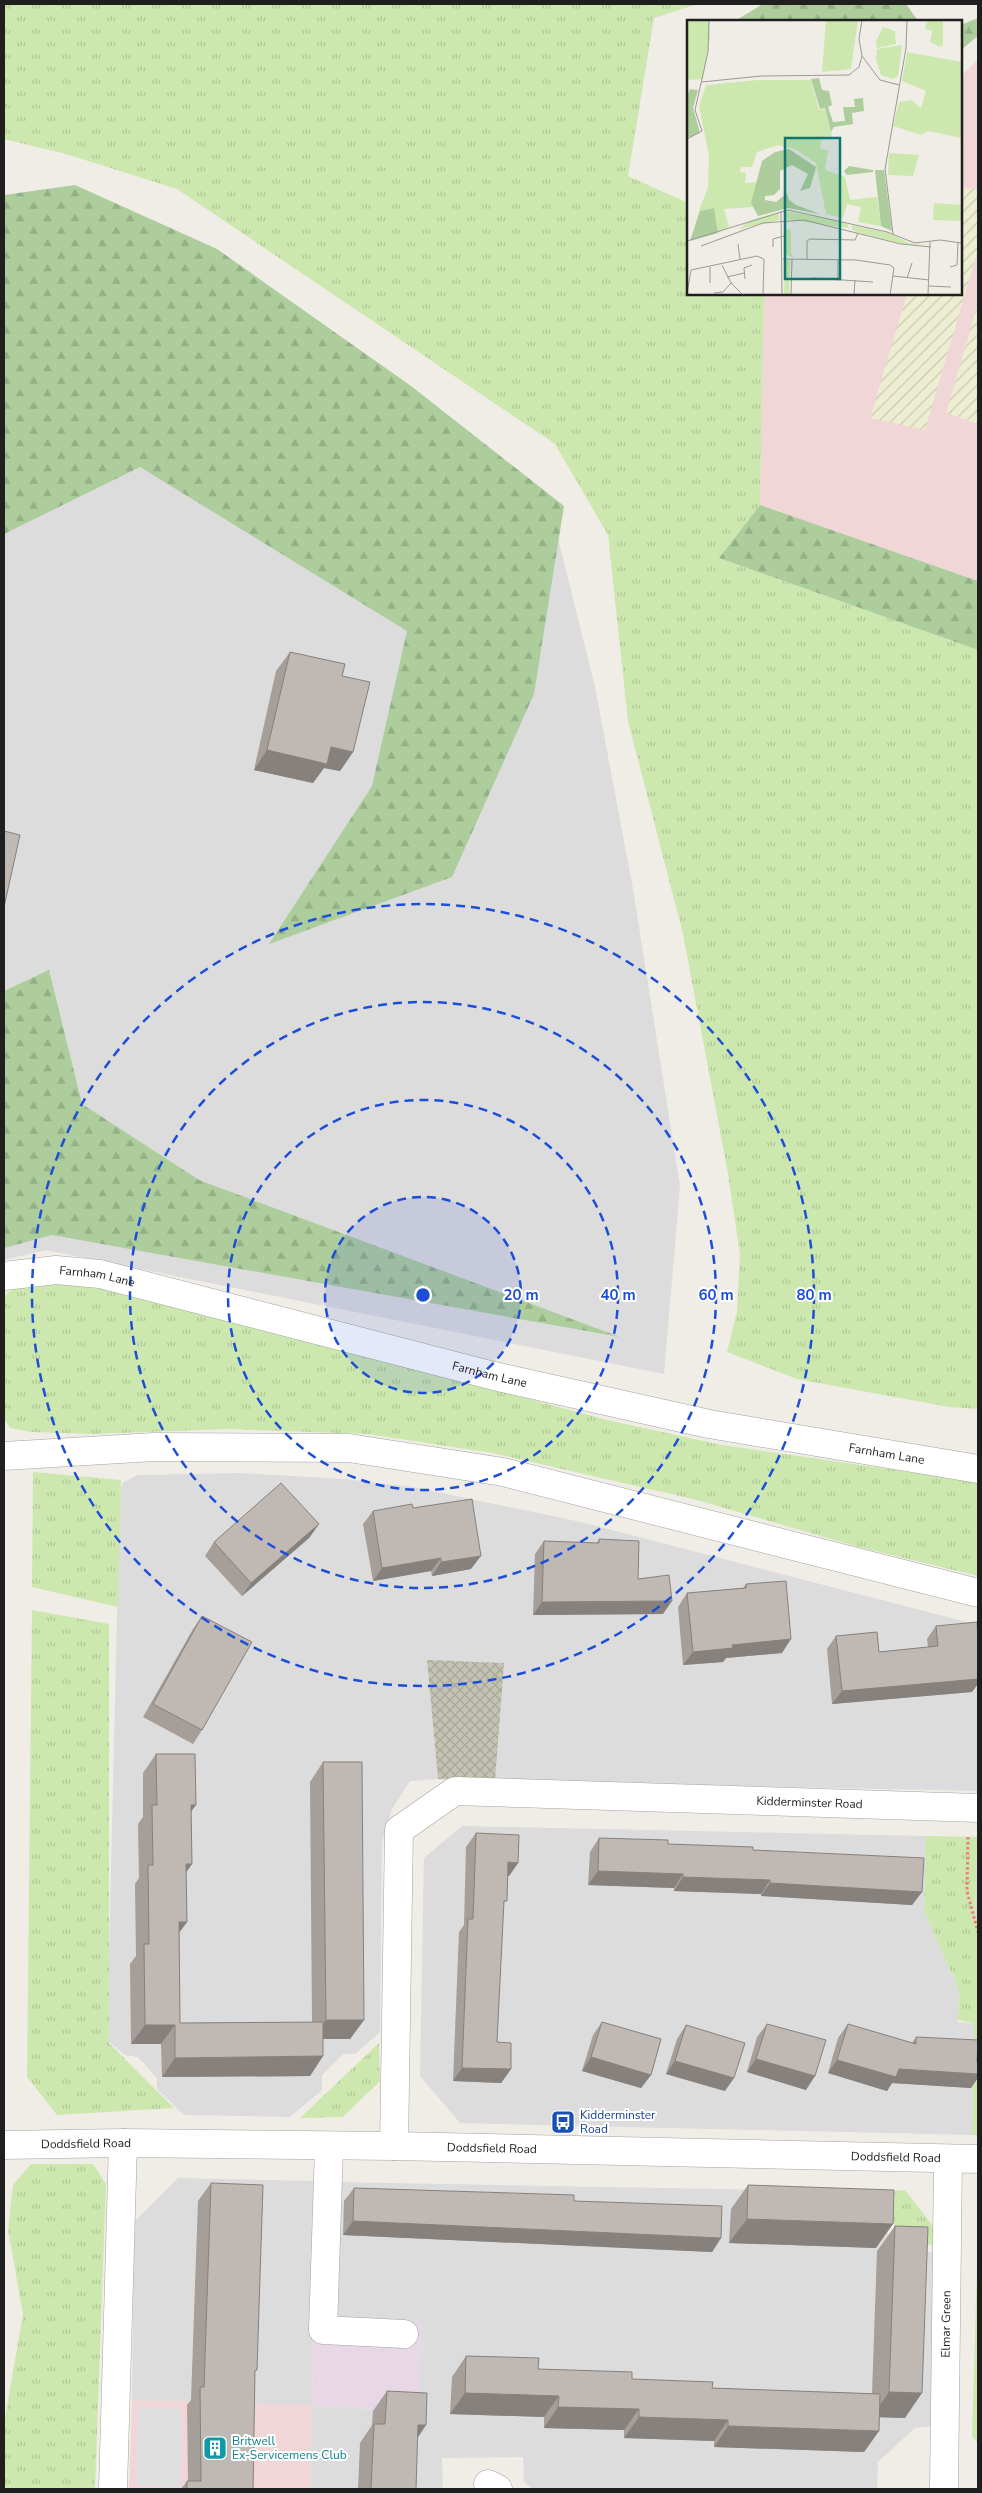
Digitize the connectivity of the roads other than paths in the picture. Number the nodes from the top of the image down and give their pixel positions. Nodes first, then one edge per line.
1 (4, 1276) edge
2 (4, 1456) edge
3 (978, 1469) edge
4 (978, 1594) edge
5 (974, 1808) edge
6 (123, 2143) junction
7 (4, 2145) edge
8 (394, 2146) junction
9 (329, 2147) junction
10 (948, 2159) junction
11 (978, 2159) edge
12 (404, 2334) dead end
13 (113, 2489) edge
14 (944, 2489) edge

1 - 3 street, Farnham Lane
2 - 4 street
5 - 8 street, Kidderminster Road
6 - 7 street, Doddsfield Road
6 - 9 street, Doddsfield Road
6 - 13 street
8 - 9 street, Doddsfield Road
8 - 10 street, Doddsfield Road
9 - 12 street
10 - 11 street, Doddsfield Road
10 - 14 street, Elmar Green

